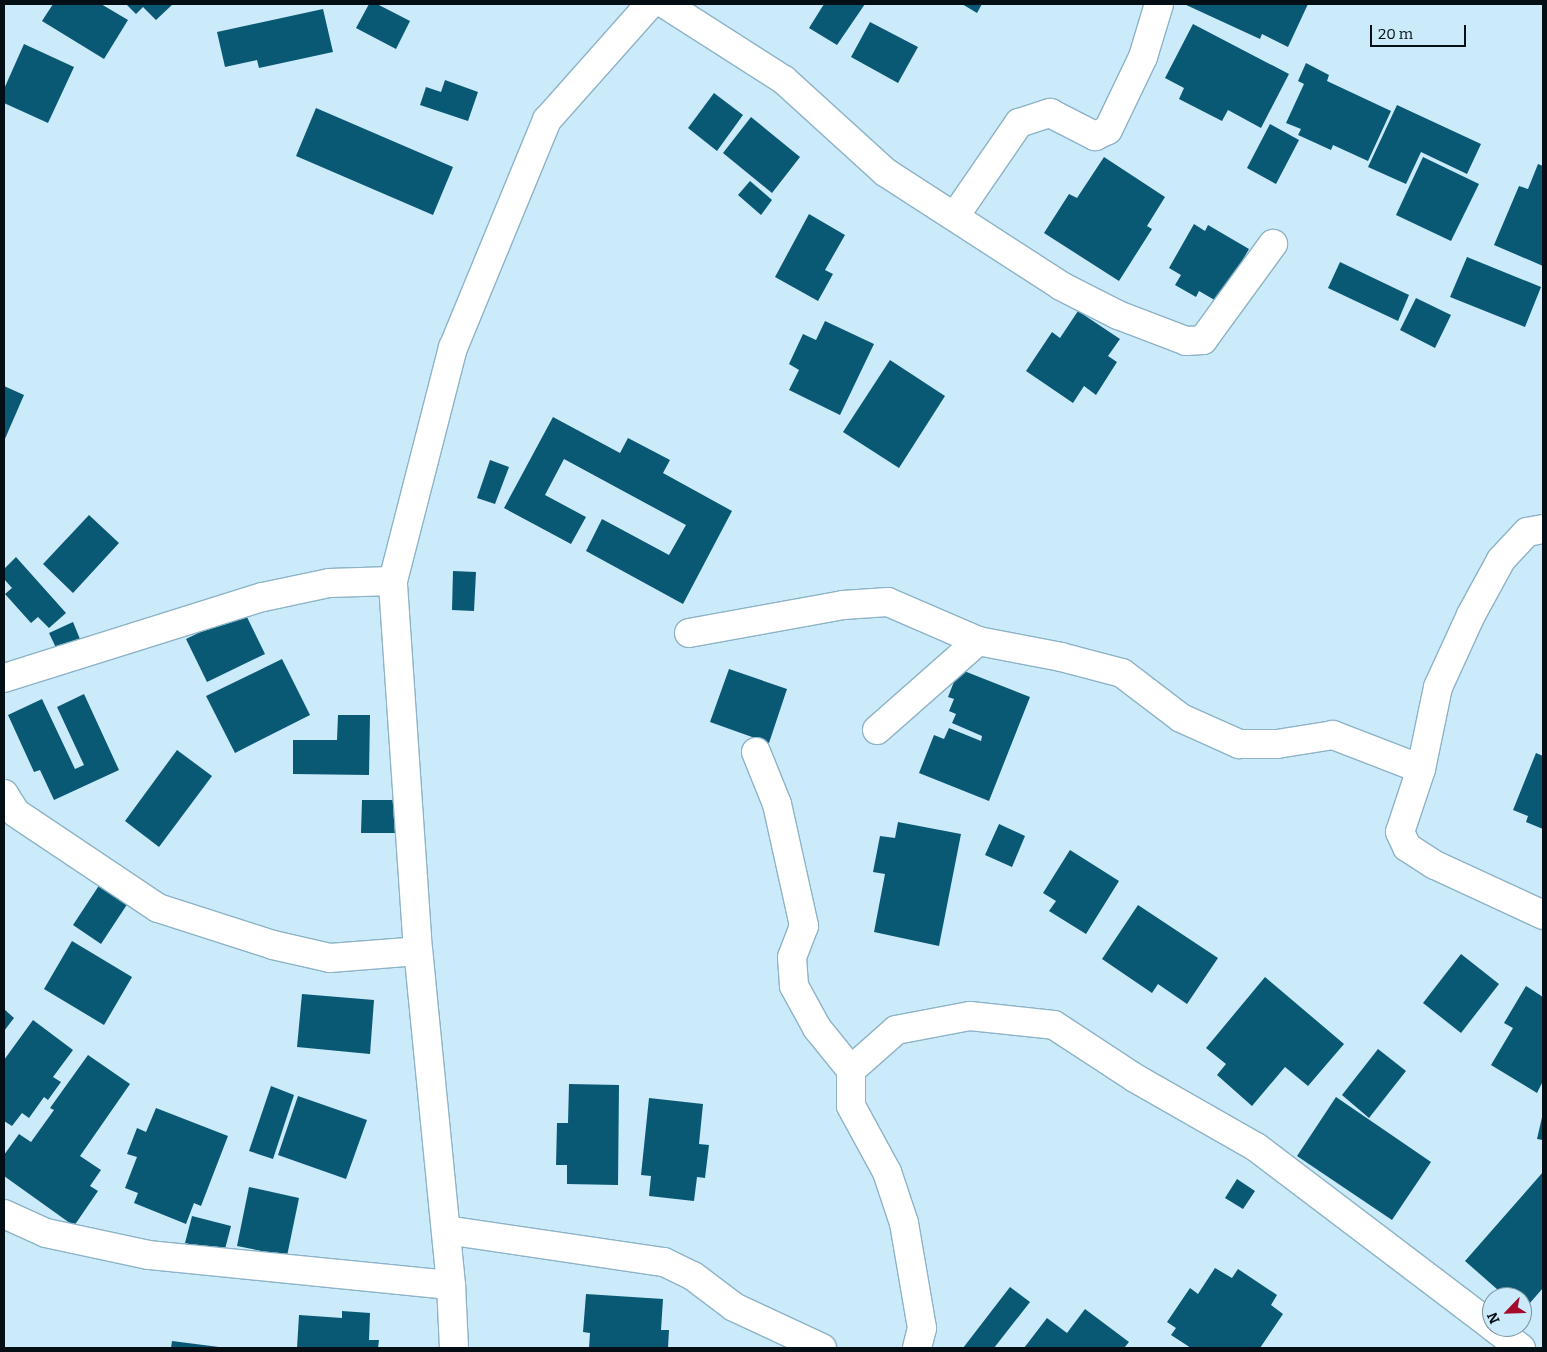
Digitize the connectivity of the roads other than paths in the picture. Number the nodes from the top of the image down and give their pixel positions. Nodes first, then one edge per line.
1 (650, 4) edge
2 (664, 4) edge
3 (1159, 4) edge
4 (954, 216) junction
5 (1272, 244) dead end
6 (1543, 529) edge
7 (393, 580) junction
8 (689, 633) dead end
9 (978, 641) junction
10 (4, 678) edge
11 (877, 730) dead end
12 (756, 752) dead end
13 (1421, 769) junction
14 (4, 794) edge
15 (1543, 915) edge
16 (418, 951) junction
17 (851, 1070) junction
18 (4, 1214) edge
19 (446, 1230) junction
20 (451, 1285) junction
21 (1482, 1319) edge
22 (1506, 1337) edge
23 (454, 1348) edge
24 (822, 1348) edge
25 (917, 1348) edge
26 (1521, 1348) edge

1 - 7 street
2 - 4 street
3 - 4 street
4 - 5 street
6 - 13 street
7 - 10 street
7 - 16 street
8 - 9 street
9 - 11 street
9 - 13 street
12 - 17 street
13 - 15 street
14 - 16 street
16 - 19 street
17 - 21 street
17 - 25 street
18 - 20 street
19 - 20 street
19 - 24 street
20 - 23 street
22 - 26 street

